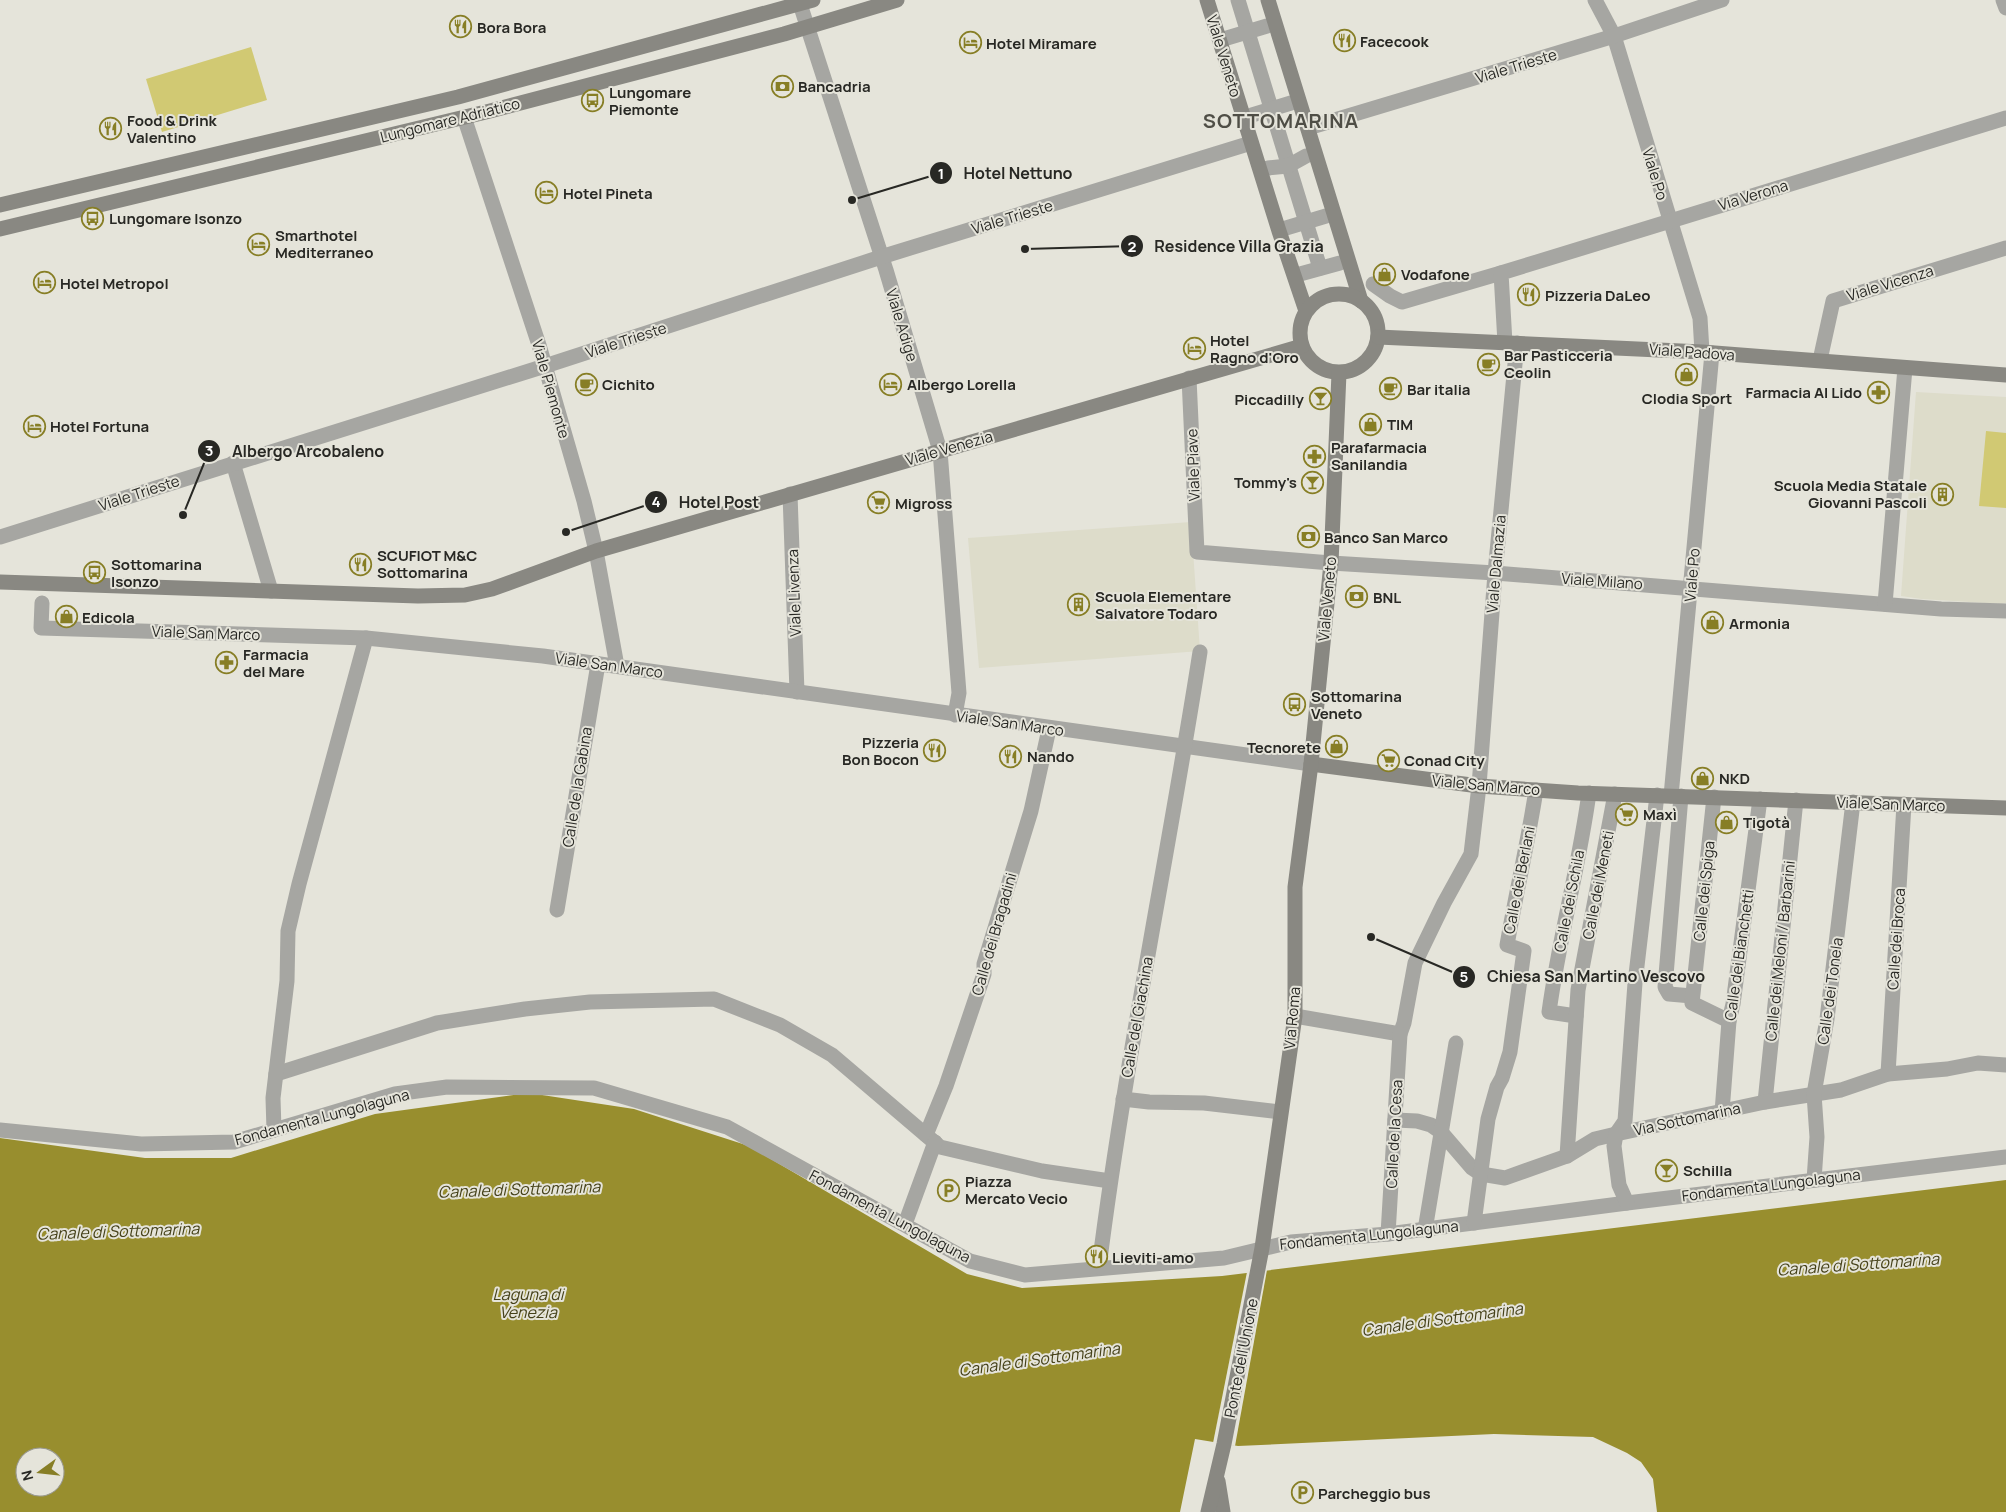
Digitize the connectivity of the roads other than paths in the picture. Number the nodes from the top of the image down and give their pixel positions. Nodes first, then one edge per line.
1 (897, 0) edge
2 (1207, 0) edge
3 (1238, 0) edge
4 (1268, 0) edge
5 (1595, 0) edge
6 (1722, 0) edge
7 (2003, 0) edge
8 (807, 2) edge
9 (2006, 8) edge
10 (1267, 26) dead end
11 (808, 27) junction
12 (1247, 32) junction
13 (1614, 36) junction
14 (1227, 38) dead end
15 (1291, 103) dead end
16 (1272, 109) junction
17 (1252, 115) dead end
18 (464, 117) junction
19 (2006, 119) edge
20 (1308, 128) junction
21 (1251, 143) junction
22 (1306, 156) dead end
23 (1288, 166) junction
24 (1268, 168) dead end
25 (0, 205) edge
26 (1326, 216) dead end
27 (1669, 220) junction
28 (1306, 222) junction
29 (1286, 228) dead end
30 (0, 229) edge
31 (2006, 248) edge
32 (882, 257) junction
33 (1340, 263) dead end
34 (1320, 268) junction
35 (1501, 273) junction
36 (1300, 274) dead end
37 (1373, 284) dead end
38 (1361, 300) junction
39 (1306, 311) junction
40 (1378, 337) junction
41 (1511, 343) junction
42 (1302, 346) junction
43 (1707, 353) junction
44 (1820, 360) junction
45 (545, 366) junction
46 (1905, 368) junction
47 (1339, 373) junction
48 (2006, 375) edge
49 (1189, 378) junction
50 (940, 451) junction
51 (233, 463) junction
52 (790, 494) junction
53 (0, 537) edge
54 (596, 551) junction
55 (1197, 552) joint
56 (1331, 563) junction
57 (1495, 573) junction
58 (0, 582) edge
59 (1691, 588) junction
60 (271, 591) junction
61 (42, 603) dead end
62 (1885, 604) junction
63 (2006, 612) edge
64 (366, 638) junction
65 (1200, 652) dead end
66 (598, 664) junction
67 (617, 666) junction
68 (798, 692) junction
69 (955, 715) junction
70 (1049, 729) junction
71 (1186, 748) junction
72 (1311, 764) junction
73 (1479, 786) junction
74 (1536, 790) junction
75 (1589, 793) junction
76 (1616, 794) junction
77 (1670, 796) junction
78 (1714, 797) junction
79 (1760, 799) junction
80 (1796, 800) junction
81 (1853, 802) junction
82 (1904, 804) junction
83 (2006, 808) edge
84 (557, 910) dead end
85 (1692, 996) junction
86 (1295, 1016) junction
87 (1576, 1016) junction
88 (1729, 1021) junction
89 (1400, 1034) junction
90 (1456, 1043) dead end
91 (2006, 1065) edge
92 (276, 1074) junction
93 (1888, 1074) junction
94 (1814, 1094) junction
95 (1122, 1099) junction
96 (1765, 1102) junction
97 (1280, 1112) junction
98 (1722, 1112) junction
99 (1395, 1120) junction
100 (0, 1130) edge
101 (274, 1130) junction
102 (1441, 1132) junction
103 (1616, 1134) junction
104 (930, 1138) junction
105 (1567, 1156) junction
106 (2006, 1157) edge
107 (1481, 1174) junction
108 (1814, 1180) junction
109 (1110, 1181) junction
110 (1627, 1203) junction
111 (1474, 1223) junction
112 (905, 1224) junction
113 (1425, 1230) junction
114 (1388, 1234) junction
115 (1262, 1248) junction
116 (1099, 1267) junction
117 (1257, 1271) joint
118 (1217, 1470) junction
119 (1208, 1512) edge
120 (1223, 1512) edge

1 - 11 street, Lungomare Adriatico
2 - 21 street, Viale Veneto
3 - 12 street
4 - 20 street
5 - 13 street, Viale Po
6 - 13 street, Viale Trieste
7 - 9 street
8 - 11 street, Viale Adige
8 - 25 street, Lungomare Adriatico
10 - 12 street
11 - 18 street, Lungomare Adriatico
11 - 32 street, Viale Adige
12 - 14 street
12 - 16 street
13 - 20 street, Viale Trieste
13 - 27 street, Viale Po
15 - 16 street
16 - 17 street
16 - 23 street
18 - 30 street, Lungomare Adriatico
18 - 45 street, Viale Piemonte
19 - 27 street, Via Verona
20 - 38 street
21 - 32 street, Viale Trieste
21 - 39 street, Viale Veneto
22 - 23 street
23 - 24 street
23 - 28 street
26 - 28 street
27 - 35 street, Via Verona
27 - 43 street, Viale Po
28 - 29 street
28 - 34 street
31 - 44 street, Viale Vicenza
32 - 45 street, Viale Trieste
32 - 50 street, Viale Adige
33 - 34 street
34 - 36 street
35 - 37 street, Via Verona
35 - 41 street
38 - 39 street
38 - 40 street
39 - 42 street
40 - 41 street, Viale Padova
40 - 47 street
41 - 43 street, Viale Padova
41 - 57 street, Viale Dalmazia
42 - 47 street
42 - 49 street, Viale Venezia
43 - 44 street, Viale Padova
43 - 59 street, Viale Po
44 - 46 street, Viale Padova
45 - 51 street, Viale Trieste
45 - 54 street, Viale Piemonte
46 - 48 street, Viale Padova
46 - 62 street
47 - 56 street, Viale Veneto
49 - 50 street, Viale Venezia
49 - 55 street, Viale Piave
50 - 52 street, Viale Venezia
50 - 69 street, Viale Adige
51 - 53 street, Viale Trieste
51 - 60 street
52 - 54 street, Viale Venezia
52 - 68 street, Viale Livenza
54 - 60 street
54 - 67 street, Viale Piemonte
55 - 56 street, Viale Milano
56 - 57 street, Viale Milano
56 - 72 street, Viale Veneto
57 - 59 street, Viale Milano
57 - 73 street, Viale Dalmazia
58 - 60 street
59 - 62 street, Viale Milano
59 - 77 street, Viale Po
61 - 64 street, Viale San Marco
62 - 63 street, Viale Milano
64 - 66 street, Viale San Marco
64 - 92 street
65 - 71 street, Calle del Giachina
66 - 67 street, Viale San Marco
66 - 84 street, Calle de la Gabina
67 - 68 street, Viale San Marco
68 - 69 street, Viale San Marco
69 - 70 street, Viale San Marco
70 - 71 street, Viale San Marco
70 - 104 street, Calle dei Bragadini
71 - 72 street, Viale San Marco
71 - 95 street, Calle del Giachina
72 - 73 street, Viale San Marco
72 - 86 street, Via Roma
73 - 74 street, Viale San Marco
73 - 89 street, Calle de la Cesa
74 - 75 street, Viale San Marco
74 - 107 street, Calle dei Berlani
75 - 76 street, Viale San Marco
75 - 87 street, Calle dei Schila
76 - 77 street, Viale San Marco
76 - 87 street, Calle dei Meneti
77 - 78 street, Viale San Marco
77 - 85 street
77 - 103 street
78 - 79 street, Viale San Marco
78 - 85 street, Calle dei Spiga
79 - 80 street, Viale San Marco
79 - 88 street, Calle dei Bianchetti
80 - 81 street, Viale San Marco
80 - 96 street, Calle dei Meloni / Barbarini
81 - 82 street, Viale San Marco
81 - 94 street, Calle dei Tonela
82 - 83 street, Viale San Marco
82 - 93 street, Calle dei Broca
85 - 88 street
86 - 89 street
86 - 97 street, Via Roma
87 - 105 street, Calle dei Meneti
88 - 98 street, Calle dei Bianchetti
89 - 99 street, Calle de la Cesa
90 - 102 street
91 - 93 street, Via Sottomarina
92 - 101 street
92 - 104 street
93 - 94 street, Via Sottomarina
94 - 96 street, Via Sottomarina
94 - 108 street, Calle dei Tonela
95 - 97 street
95 - 109 street, Calle del Giachina
96 - 98 street, Via Sottomarina
97 - 115 street, Via Roma
98 - 103 street, Via Sottomarina
99 - 102 street
99 - 114 street, Calle de la Cesa
100 - 101 street, Fondamenta Lungolaguna
101 - 112 street, Fondamenta Lungolaguna
102 - 107 street
102 - 113 street
103 - 105 street, Via Sottomarina
103 - 110 street
104 - 109 street
104 - 112 street, Calle dei Bragadini
105 - 107 street, Via Sottomarina
106 - 108 street, Fondamenta Lungolaguna
107 - 111 street, Calle dei Berlani
108 - 110 street, Fondamenta Lungolaguna
109 - 116 street, Calle del Giachina
110 - 111 street, Fondamenta Lungolaguna
111 - 113 street, Fondamenta Lungolaguna
112 - 116 street, Fondamenta Lungolaguna
113 - 114 street, Fondamenta Lungolaguna
114 - 115 street, Fondamenta Lungolaguna
115 - 116 street, Fondamenta Lungolaguna
115 - 117 street, Via Roma
117 - 118 street, Ponte dell'Unione
118 - 119 street, Ponte dell'Unione
118 - 120 street

